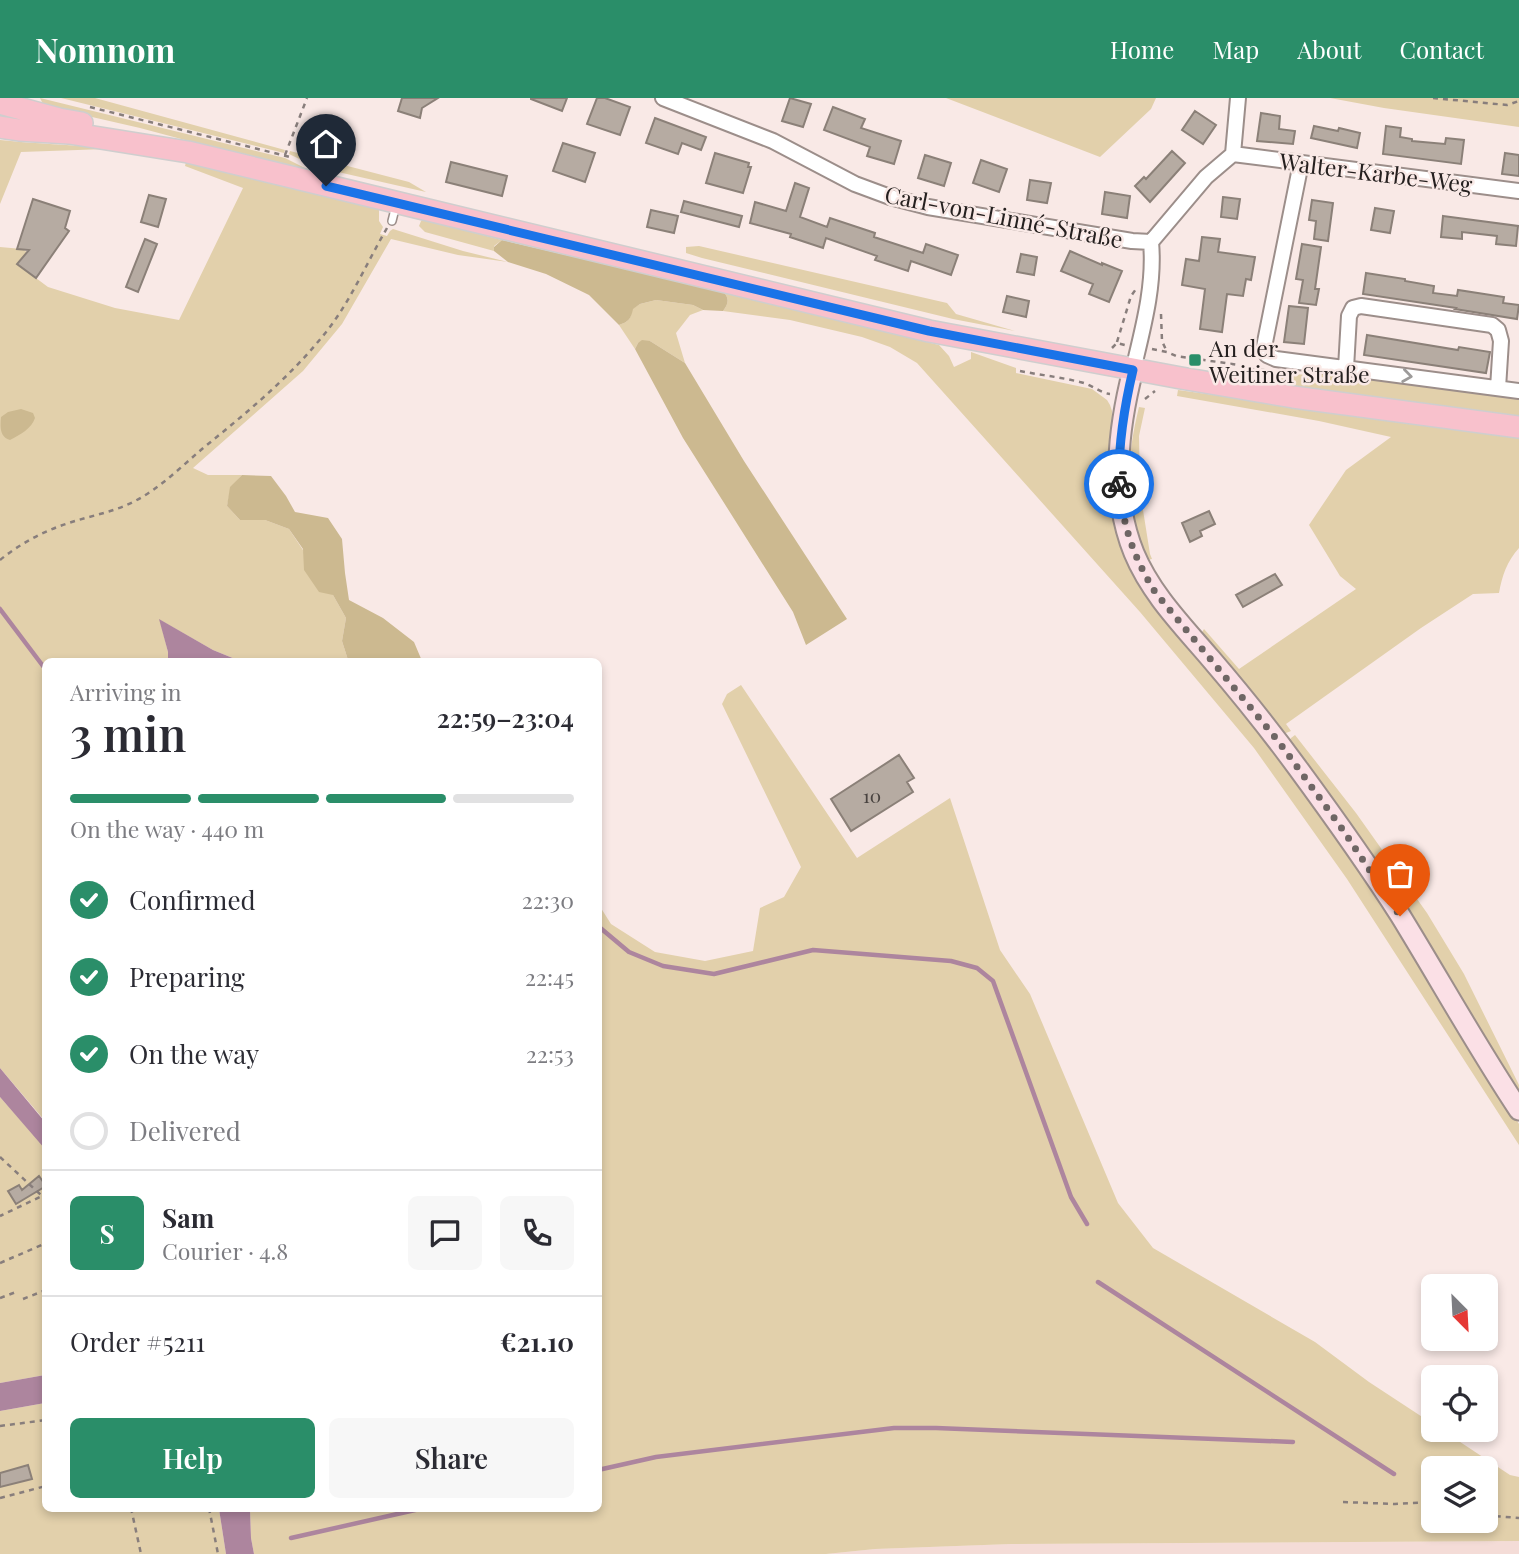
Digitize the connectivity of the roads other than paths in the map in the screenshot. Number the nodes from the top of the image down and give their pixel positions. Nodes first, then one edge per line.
1 (663, 98) edge
2 (1238, 98) edge
3 (0, 103) edge
4 (0, 127) edge
5 (188, 152) junction
6 (1233, 154) junction
7 (1301, 163) junction
8 (1519, 191) edge
9 (1151, 242) junction
10 (1346, 368) junction
11 (1133, 370) junction
12 (1498, 388) junction
13 (1519, 391) edge
14 (1519, 427) edge
15 (1519, 1110) edge

1 - 9 street, Carl-von-Linné-Straße
2 - 6 street
3 - 5 main road
4 - 5 main road
5 - 11 main road
6 - 7 street, Walter-Karbe-Weg
6 - 9 street
7 - 8 street, Walter-Karbe-Weg
7 - 10 street
9 - 11 street, Carl-von-Linné-Straße
10 -> 12 street
10 - 12 street
11 - 14 main road
11 - 15 main road
12 - 13 street

